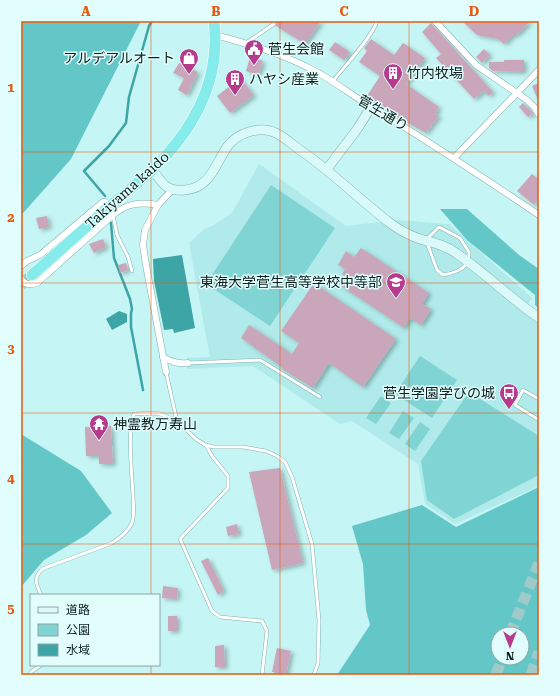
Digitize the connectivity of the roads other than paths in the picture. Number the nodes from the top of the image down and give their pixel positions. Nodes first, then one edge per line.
1 (214, 21) edge
2 (377, 21) edge
3 (435, 21) edge
4 (274, 24) dead end
5 (215, 35) junction
6 (246, 43) junction
7 (539, 70) edge
8 (333, 81) junction
9 (517, 93) junction
10 (371, 107) junction
11 (539, 115) edge
12 (454, 158) junction
13 (152, 169) junction
14 (327, 169) junction
15 (172, 191) junction
16 (113, 203) junction
17 (158, 205) junction
18 (539, 214) edge
19 (113, 215) junction
20 (426, 240) junction
21 (24, 262) edge
22 (468, 262) junction
23 (21, 266) edge
24 (132, 271) dead end
25 (32, 275) tunnel mouth
26 (21, 279) edge
27 (539, 318) edge
28 (163, 357) junction
29 (188, 364) joint
30 (166, 372) joint
31 (320, 397) dead end
32 (539, 399) edge
33 (539, 420) edge
34 (177, 421) junction
35 (205, 445) junction
36 (41, 594) edge
37 (40, 666) edge
38 (30, 675) edge
39 (262, 675) edge
40 (314, 675) edge

1 - 5 highway, Takiyama kaido
2 - 8 lane
3 - 9 street
4 - 6 lane
5 - 6 street, 菅生通り
5 - 13 highway, Takiyama kaido
6 - 8 street, 菅生通り
7 - 9 street
8 - 10 street, 菅生通り
9 - 11 street
9 - 12 street
10 - 12 street, 菅生通り
10 - 14 street
12 - 18 street, 菅生通り
13 - 15 street
13 - 16 highway, Takiyama kaido
14 - 15 street
14 - 20 street
15 - 17 street
16 - 21 street
16 - 25 highway, Takiyama kaido
17 - 19 street
17 - 28 street
19 - 24 lane
19 - 26 street
20 - 22 street
20 - 22 lane
20 - 22 lane
21 - 23 street
22 - 27 street
28 - 29 street
28 - 30 street
29 - 31 lane
30 - 34 lane
32 - 33 lane
34 - 35 lane
34 - 36 lane
35 - 39 lane
35 - 40 lane
37 - 38 lane

